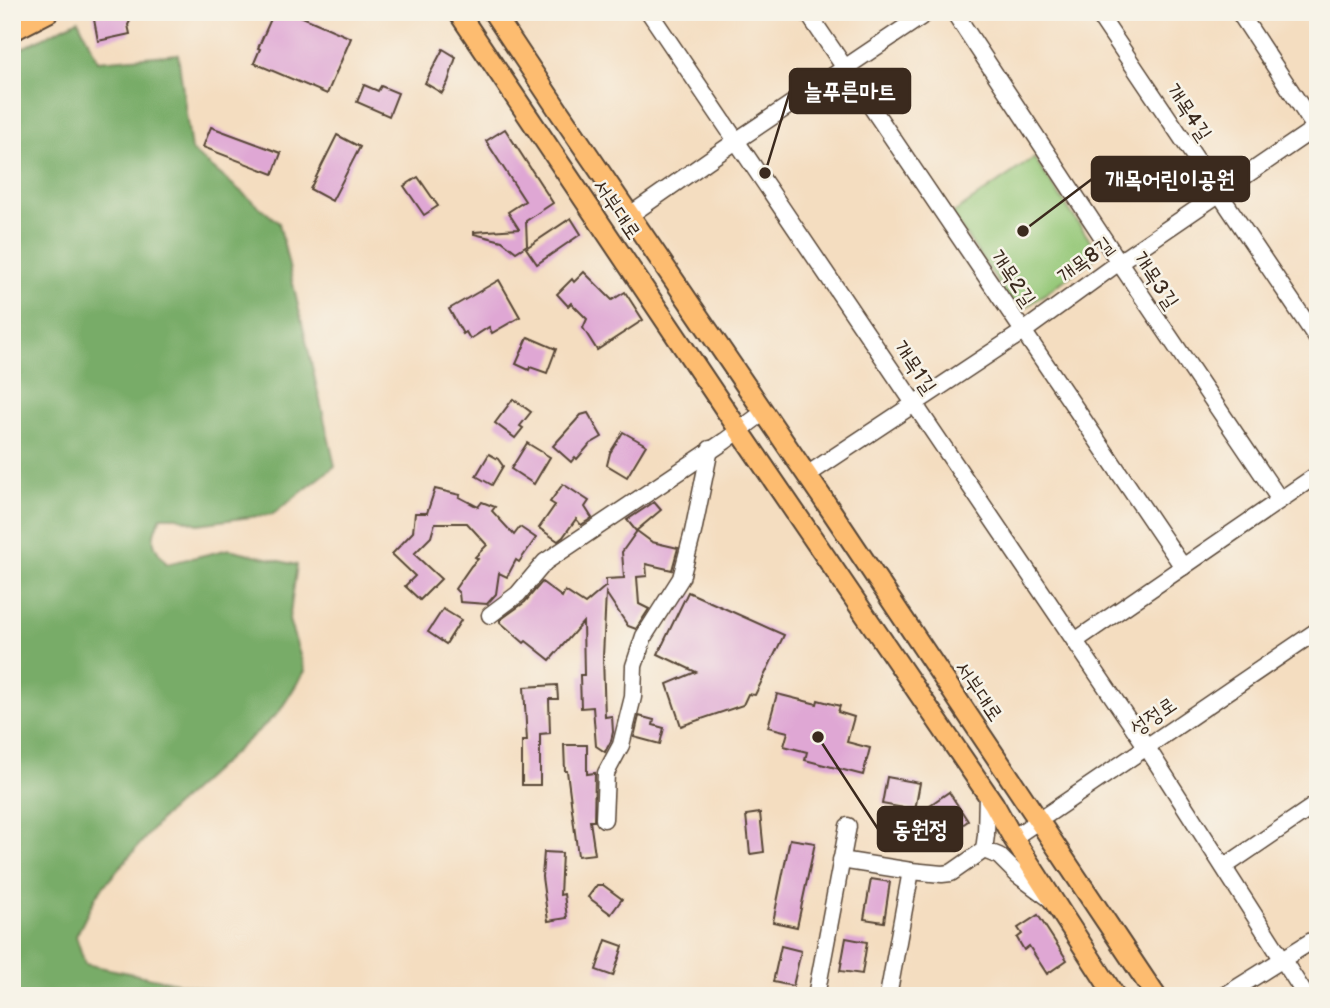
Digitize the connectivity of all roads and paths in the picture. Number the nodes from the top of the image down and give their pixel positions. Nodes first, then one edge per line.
1 (50, 12) edge
2 (458, 12) edge
3 (493, 12) edge
4 (649, 12) edge
5 (807, 12) edge
6 (928, 12) edge
7 (954, 12) edge
8 (1097, 12) edge
9 (1239, 12) edge
10 (12, 31) edge
11 (845, 68) junction
12 (1317, 129) edge
13 (736, 141) junction
14 (1218, 193) junction
15 (630, 215) junction
16 (1119, 262) junction
17 (1024, 331) junction
18 (1318, 340) edge
19 (915, 405) junction
20 (764, 412) junction
21 (739, 430) junction
22 (710, 449) junction
23 (1318, 474) edge
24 (807, 475) junction
25 (1280, 500) junction
26 (1183, 568) junction
27 (490, 615) dead end
28 (1318, 630) edge
29 (1075, 641) junction
30 (1146, 746) junction
31 (987, 793) junction
32 (1318, 803) edge
33 (604, 819) dead end
34 (1038, 821) junction
35 (848, 825) dead end
36 (1013, 838) junction
37 (984, 850) junction
38 (841, 860) junction
39 (1224, 867) junction
40 (911, 871) junction
41 (1056, 904) junction
42 (1318, 937) edge
43 (1282, 958) junction
44 (816, 996) edge
45 (888, 996) edge
46 (1115, 996) edge
47 (1156, 996) edge
48 (1224, 996) edge
49 (1306, 996) edge

1 - 10 main road
2 - 21 main road, 서부대로
3 - 15 main road, 서부대로
4 - 13 street, 개목1길
5 - 11 street, 개목2길
6 - 11 street
7 - 16 street, 개목3길
8 - 14 street, 개목4길
9 - 12 street
11 - 13 street
11 - 17 street, 개목2길
12 - 14 street, 개목8길
13 - 15 street
13 - 19 street, 개목1길
14 - 16 street, 개목8길
14 - 18 street, 개목4길
15 - 20 main road, 서부대로
16 - 17 street, 개목8길
16 - 25 street, 개목3길
17 - 19 street, 개목8길
17 - 26 street, 개목2길
19 - 24 street, 개목8길
19 - 29 street, 개목1길
20 - 21 street
20 - 24 main road, 서부대로
21 - 22 street
21 - 31 main road, 서부대로
22 - 27 street
22 - 33 street
23 - 25 street
24 - 34 main road, 서부대로
25 - 26 street
26 - 29 street
28 - 30 street, 성정로
29 - 30 street, 개목1길
30 - 34 street, 성정로
30 - 39 street, 개목1길
31 - 36 main road, 서부대로
31 - 37 street
32 - 39 street
34 - 36 street, 성정로
34 - 47 main road, 서부대로
35 - 38 street
36 - 41 main road, 서부대로
37 - 40 street
37 - 41 street
38 - 40 street
38 - 44 street
39 - 43 street, 개목1길
40 - 45 street
41 - 46 main road, 서부대로
42 - 43 street
43 - 48 street
43 - 49 street, 개목1길

